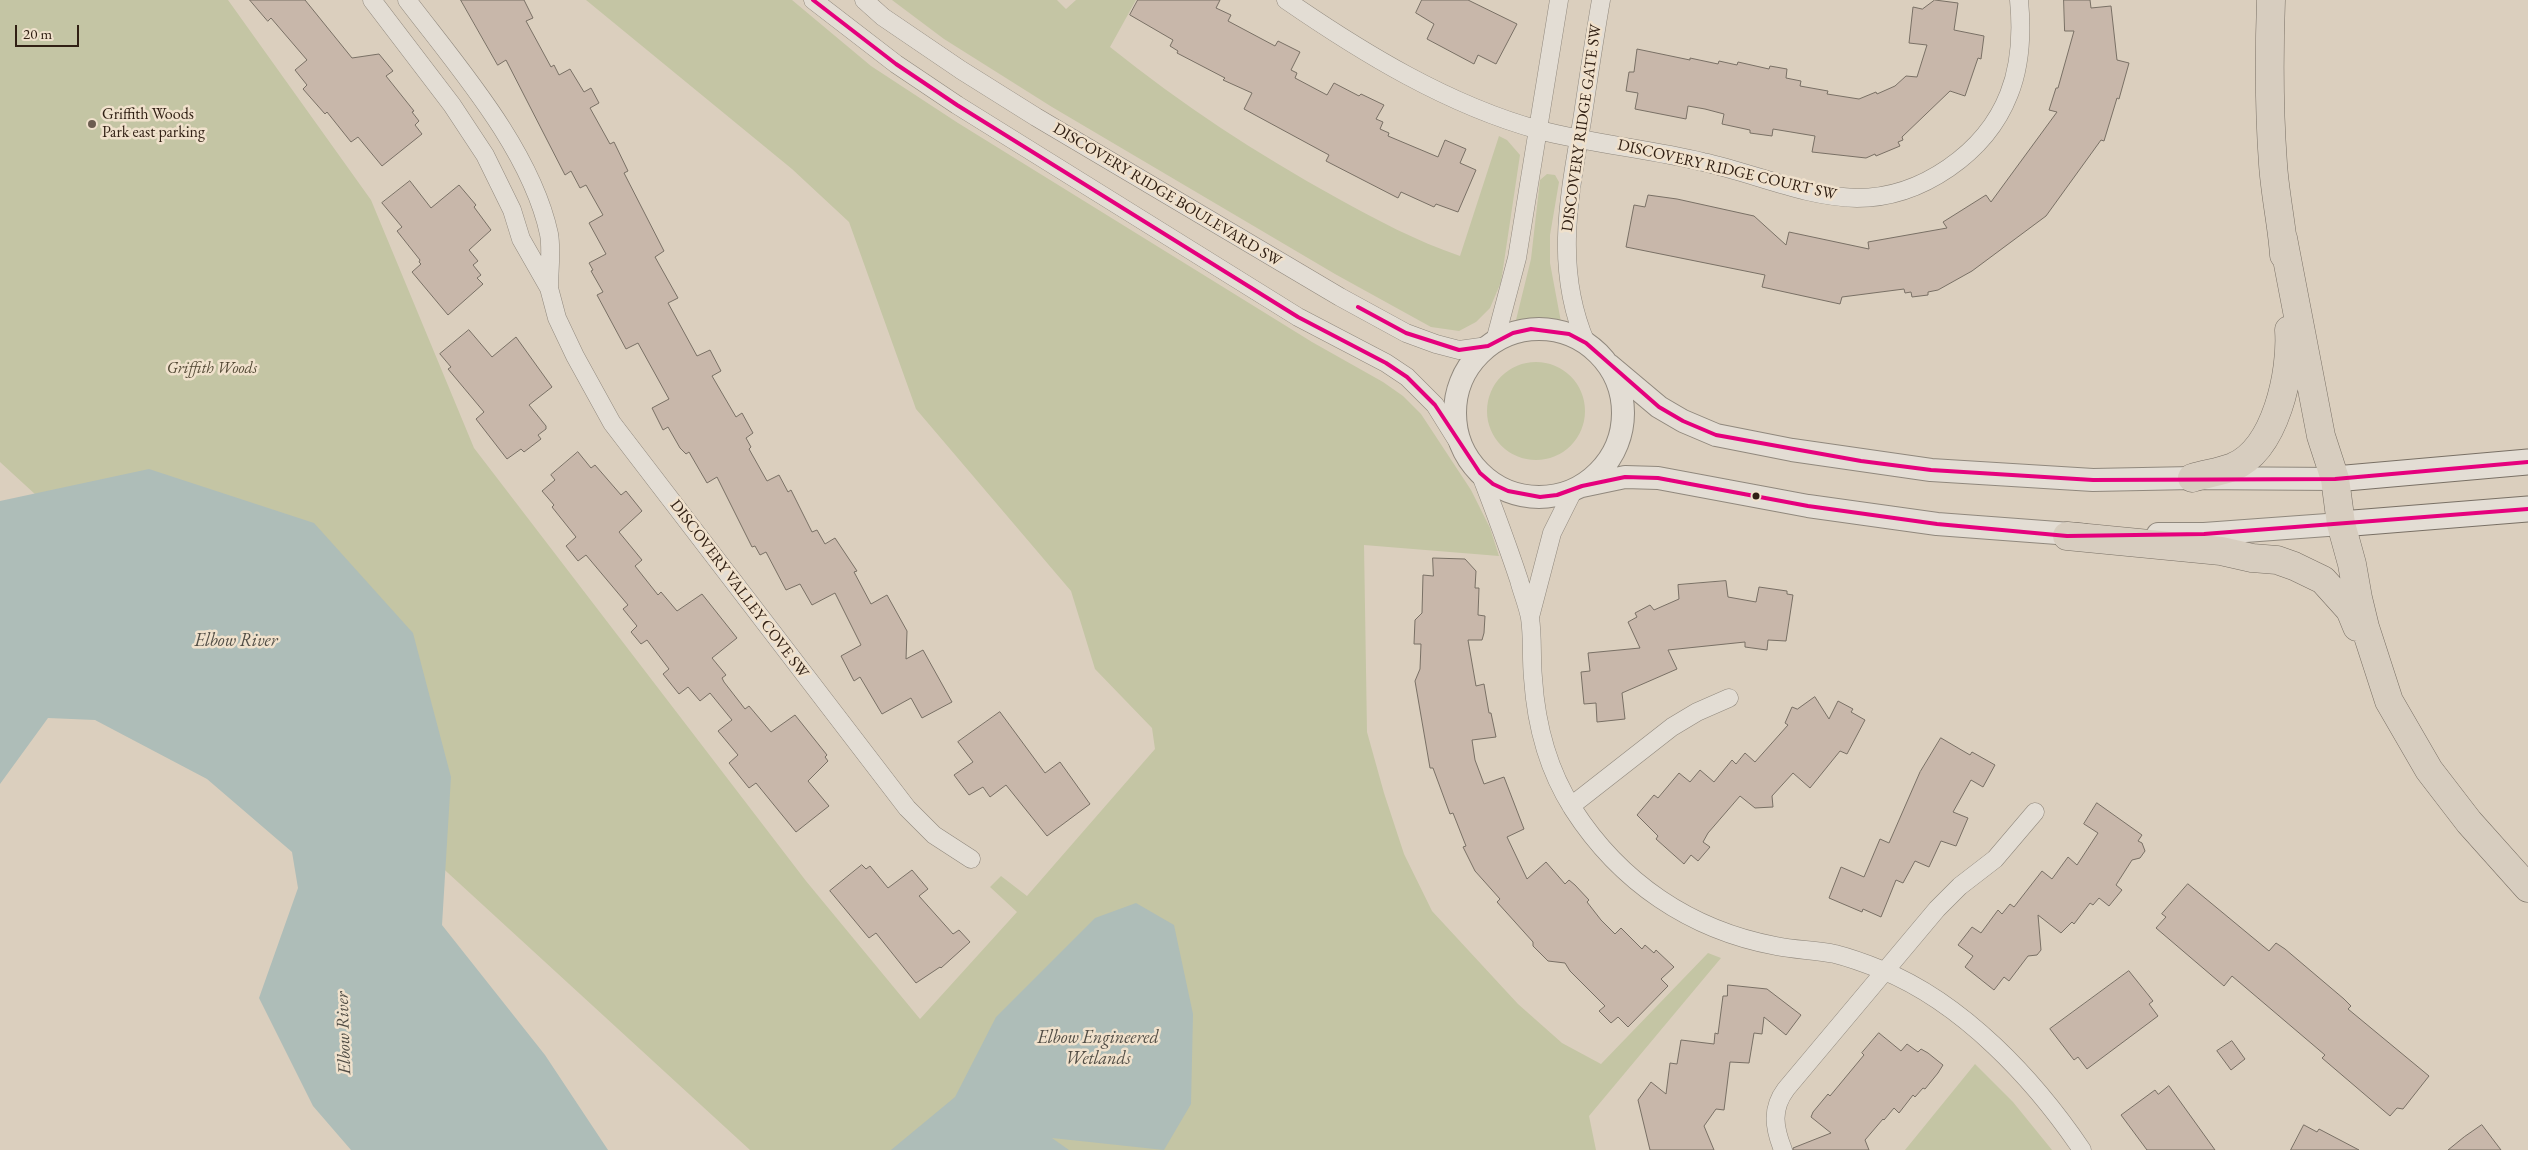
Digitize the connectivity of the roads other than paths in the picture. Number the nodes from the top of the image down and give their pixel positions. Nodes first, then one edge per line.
1 (372, 0) edge
2 (407, 0) edge
3 (813, 0) edge
4 (864, 0) edge
5 (1286, 0) edge
6 (1559, 0) edge
7 (1601, 0) edge
8 (2018, 0) edge
9 (2271, 0) edge
10 (1538, 130) junction
11 (1579, 139) junction
12 (2282, 238) junction
13 (549, 288) junction
14 (1492, 343) junction
15 (1586, 343) junction
16 (1609, 365) junction
17 (1463, 450) junction
18 (2528, 462) edge
19 (1480, 473) junction
20 (2192, 478) junction
21 (2334, 479) junction
22 (1578, 488) junction
23 (2528, 509) edge
24 (2341, 524) junction
25 (2067, 536) junction
26 (1530, 617) junction
27 (1729, 698) dead end
28 (2389, 701) junction
29 (1572, 806) junction
30 (2035, 812) dead end
31 (971, 859) dead end
32 (2528, 888) edge
33 (1885, 971) junction
34 (1783, 1150) edge
35 (2082, 1150) edge

1 - 13 street, DISCOVERY VALLEY COVE SW
2 - 13 street, DISCOVERY VALLEY COVE SW
3 - 17 street, DISCOVERY RIDGE BOULEVARD SW
4 - 14 street, DISCOVERY RIDGE BOULEVARD SW
5 - 10 street, DISCOVERY RIDGE COURT SW
6 - 10 street
7 - 11 street, DISCOVERY RIDGE GATE SW
8 - 11 street, DISCOVERY RIDGE COURT SW
9 - 12 highway
10 - 11 street, DISCOVERY RIDGE COURT SW
10 - 14 street
11 - 15 street, DISCOVERY RIDGE GATE SW
12 - 20 highway
12 - 21 highway
13 - 31 street, DISCOVERY VALLEY COVE SW
14 - 15 street
14 - 17 street
15 - 16 street
16 - 20 street
16 - 22 street
17 - 19 street
18 - 21 main road
19 - 22 street
19 - 26 street
20 - 21 street
21 - 24 highway
22 - 25 street
22 - 26 street
23 - 24 main road
24 - 25 street
24 - 28 highway
25 - 28 highway
26 - 29 street
27 - 29 street
28 - 32 highway
29 - 33 street
30 - 33 street
33 - 34 street
33 - 35 street

